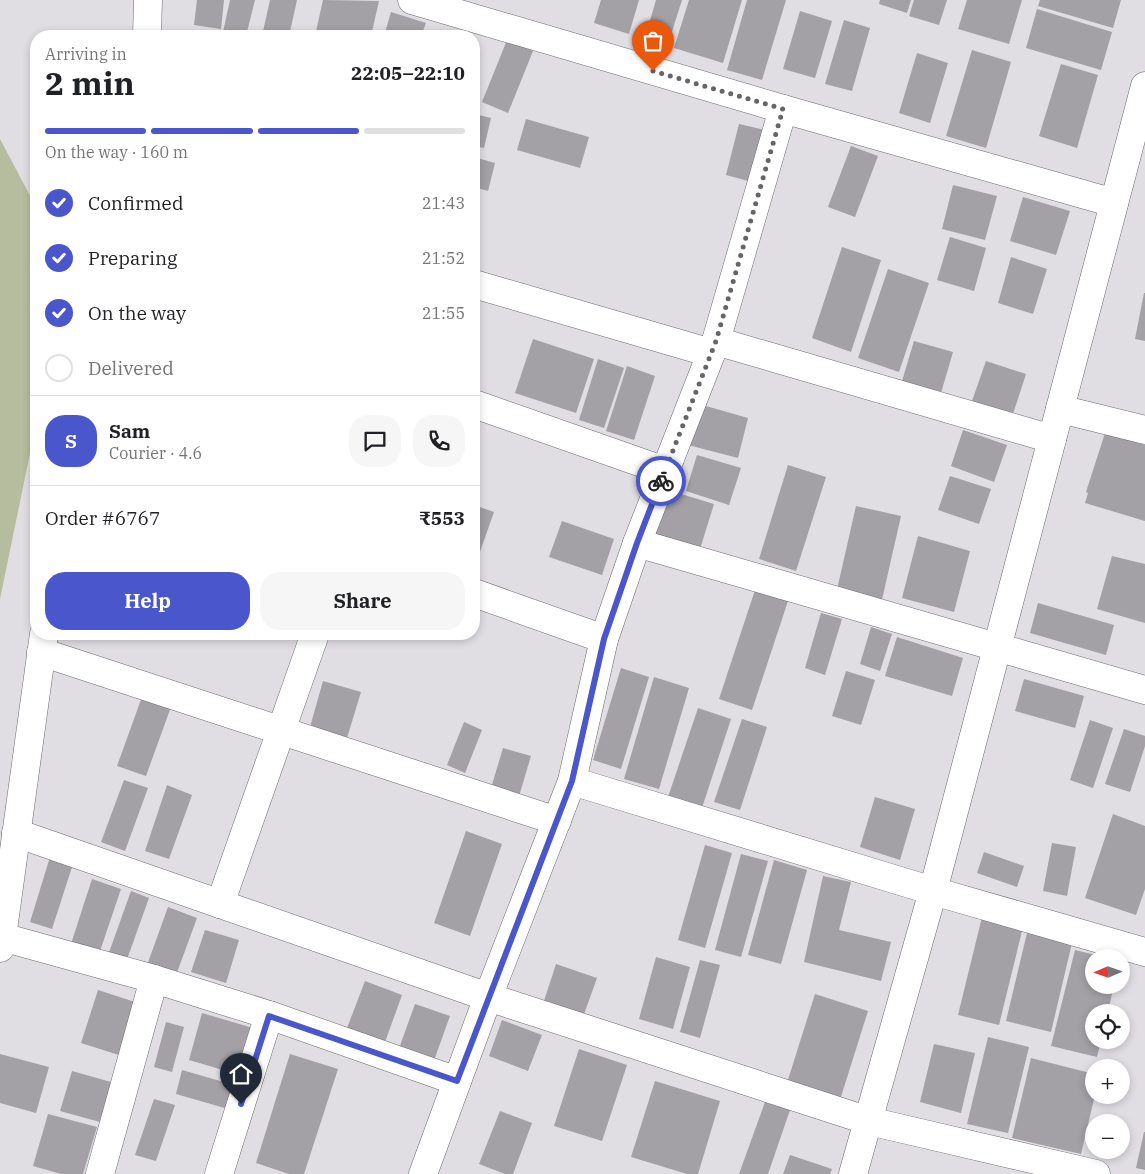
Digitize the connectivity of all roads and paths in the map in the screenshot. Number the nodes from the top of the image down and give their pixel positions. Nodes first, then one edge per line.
1 (148, 0) edge
2 (412, 0) edge
3 (147, 30) edge
4 (1145, 86) edge
5 (783, 109) junction
6 (1141, 119) edge
7 (1114, 203) junction
8 (480, 286) edge
9 (713, 347) junction
10 (480, 406) edge
11 (1060, 409) junction
12 (1145, 430) edge
13 (1052, 439) junction
14 (665, 471) junction
15 (637, 543) junction
16 (480, 595) edge
17 (604, 639) junction
18 (313, 640) edge
19 (42, 643) edge
20 (997, 647) junction
21 (1145, 690) edge
22 (280, 731) junction
23 (572, 781) junction
24 (557, 821) junction
25 (16, 833) junction
26 (933, 891) junction
27 (220, 904) junction
28 (1, 941) edge
29 (1145, 952) edge
30 (154, 979) junction
31 (488, 997) junction
32 (269, 1016) junction
33 (457, 1081) junction
34 (869, 1122) junction
35 (100, 1174) edge
36 (219, 1174) edge
37 (423, 1174) edge
38 (854, 1174) edge
39 (1096, 1174) edge

1 - 3 street
2 - 5 street
4 - 6 street
5 - 7 street
5 - 9 street
6 - 7 street
7 - 11 street
8 - 9 street
9 - 13 street
9 - 14 street
10 - 14 street
11 - 12 street
11 - 13 street
13 - 20 street
14 - 15 street
15 - 17 street
15 - 20 street
16 - 17 street
17 - 23 street
18 - 22 street
19 - 22 street
19 - 25 street
20 - 21 street
20 - 26 street
22 - 24 street
22 - 27 street
23 - 24 street
23 - 26 street
24 - 31 street
25 - 27 street
25 - 28 street
26 - 29 street
26 - 34 street
27 - 31 street
28 - 30 street
30 - 32 street
30 - 35 street
31 - 33 street
31 - 34 street
32 - 33 street
32 - 36 street
33 - 37 street
34 - 38 street
34 - 39 street

